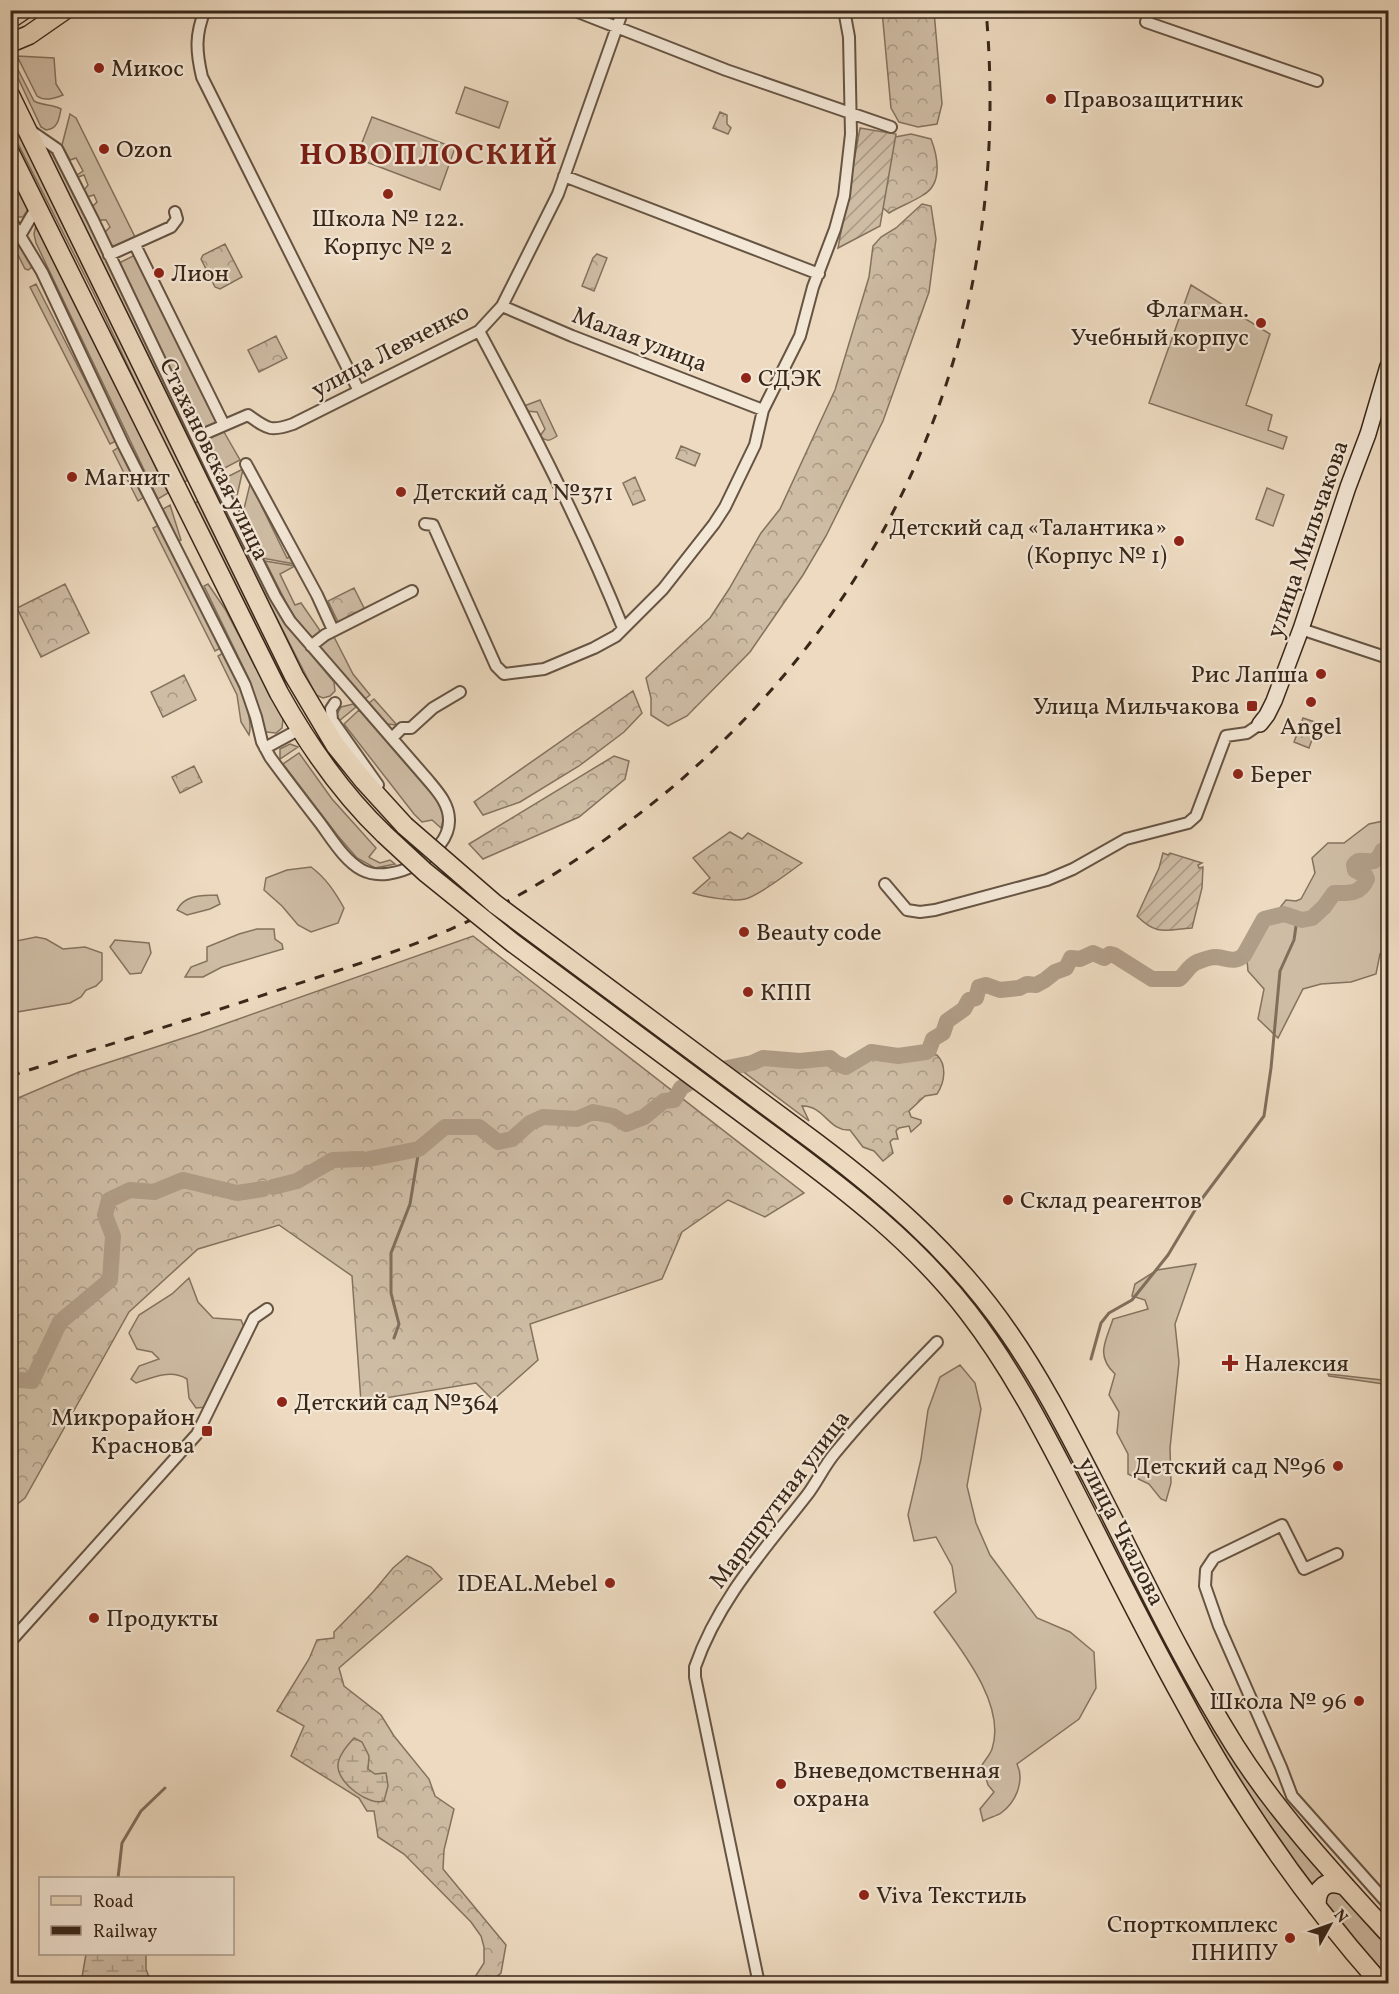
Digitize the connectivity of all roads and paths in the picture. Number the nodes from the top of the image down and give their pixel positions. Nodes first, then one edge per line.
1 (65, 10) edge
2 (205, 10) edge
3 (573, 10) edge
4 (623, 10) edge
5 (844, 10) edge
6 (1149, 10) edge
7 (618, 27) junction
8 (10, 43) edge
9 (1317, 81) dead end
10 (10, 95) edge
11 (850, 114) junction
12 (26, 127) junction
13 (891, 127) dead end
14 (10, 153) edge
15 (564, 176) junction
16 (38, 205) junction
17 (175, 212) dead end
18 (10, 219) edge
19 (21, 234) junction
20 (135, 245) junction
21 (109, 255) junction
22 (819, 274) junction
23 (502, 306) junction
24 (479, 331) junction
25 (1389, 366) edge
26 (359, 391) junction
27 (763, 410) junction
28 (224, 425) junction
29 (197, 436) junction
30 (246, 464) dead end
31 (425, 524) dead end
32 (412, 591) dead end
33 (623, 628) junction
34 (1300, 628) junction
35 (333, 630) junction
36 (311, 646) junction
37 (1389, 658) edge
38 (350, 690) junction
39 (460, 692) dead end
40 (307, 699) junction
41 (335, 703) junction
42 (1260, 724) joint
43 (300, 729) junction
44 (392, 738) junction
45 (265, 748) junction
46 (405, 826) junction
47 (384, 834) joint
48 (885, 884) dead end
49 (267, 1309) dead end
50 (937, 1342) dead end
51 (1338, 1554) dead end
52 (10, 1642) edge
53 (1292, 1796) junction
54 (1270, 1797) junction
55 (1345, 1886) junction
56 (1389, 1904) edge
57 (1317, 1907) junction
58 (1389, 1933) edge
59 (759, 1983) edge
60 (1381, 1983) edge

1 - 8 main road
2 - 26 street
3 - 7 street
4 - 7 street, улица Левченко
5 - 11 street
6 - 9 street
7 - 11 street
7 - 15 street, улица Левченко
10 - 12 main road, Стахановская улица
11 - 13 street
11 - 22 street
12 - 21 street
12 - 40 main road, Стахановская улица
14 - 16 main road, Стахановская улица
15 - 22 street
15 - 23 street, улица Левченко
16 - 19 street
16 - 43 main road, Стахановская улица
17 - 20 street
18 - 19 street
19 - 45 street
20 - 21 street
20 - 28 street
21 - 29 street
22 - 27 street
23 - 24 street, улица Левченко
23 - 27 street, Малая улица
24 - 26 street, улица Левченко
24 - 33 street
25 - 34 street, улица Мильчакова
26 - 28 street, улица Левченко
27 - 33 street
28 - 29 street, улица Левченко
29 - 36 street
30 - 35 street
31 - 33 street
32 - 35 street
34 - 37 street
34 - 42 street, улица Мильчакова
35 - 36 street
36 - 38 street
38 - 41 street
38 - 44 street
39 - 44 street
40 - 41 street
40 - 46 main road, Стахановская улица
41 - 46 street
42 - 48 street
43 - 45 street
43 - 47 main road, Стахановская улица
44 - 45 street
46 - 54 main road, улица Чкалова, bridge
47 - 57 main road, улица Чкалова, bridge
49 - 52 street
50 - 59 street, Маршрутная улица
51 - 53 street
53 - 54 street
53 - 56 street
54 - 55 main road, улица Чкалова
55 - 57 main road
55 - 58 main road, улица Чкалова
57 - 60 main road, улица Чкалова

